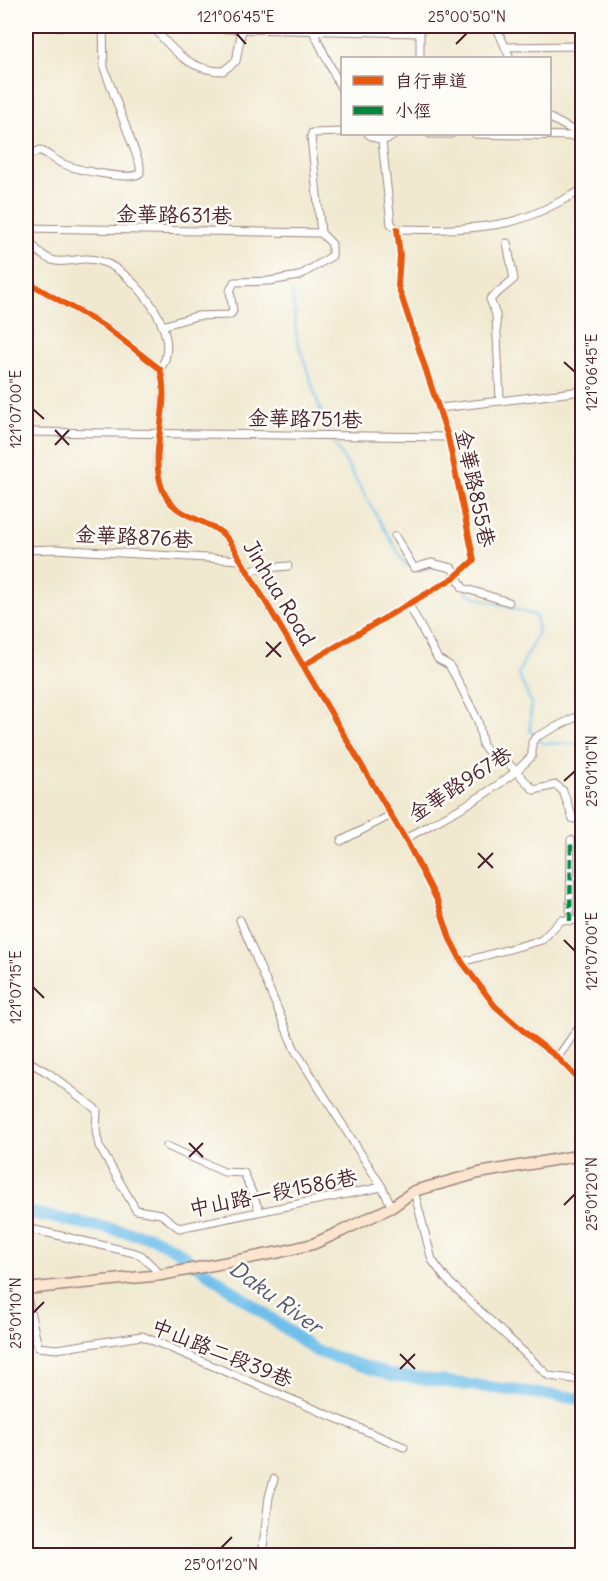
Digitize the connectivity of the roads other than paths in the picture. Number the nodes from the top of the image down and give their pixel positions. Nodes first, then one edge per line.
1 (37, 26) edge
2 (496, 26) edge
3 (103, 27) edge
4 (158, 27) edge
5 (242, 29) junction
6 (312, 29) junction
7 (582, 46) edge
8 (505, 47) junction
9 (420, 57) edge
10 (510, 57) edge
11 (341, 88) edge
12 (551, 119) edge
13 (341, 132) edge
14 (579, 134) edge
15 (370, 135) edge
16 (395, 135) edge
17 (523, 135) edge
18 (382, 141) junction
19 (26, 157) edge
20 (582, 190) edge
21 (26, 228) edge
22 (582, 228) edge
23 (398, 229) junction
24 (321, 232) junction
25 (26, 236) edge
26 (582, 242) edge
27 (507, 243) dead end
28 (26, 281) edge
29 (162, 326) junction
30 (160, 369) junction
31 (582, 391) edge
32 (500, 401) junction
33 (440, 408) junction
34 (26, 432) edge
35 (161, 434) junction
36 (448, 437) junction
37 (395, 536) dead end
38 (26, 550) edge
39 (241, 560) junction
40 (288, 566) dead end
41 (246, 570) junction
42 (454, 577) junction
43 (509, 602) dead end
44 (408, 603) junction
45 (304, 665) junction
46 (582, 714) edge
47 (515, 770) junction
48 (391, 815) junction
49 (573, 819) dead end
50 (405, 839) junction
51 (571, 840) dead end
52 (341, 841) dead end
53 (240, 920) dead end
54 (570, 921) junction
55 (582, 921) edge
56 (462, 962) junction
57 (582, 1025) edge
58 (557, 1057) junction
59 (26, 1060) edge
60 (582, 1083) edge
61 (167, 1146) dead end
62 (582, 1155) edge
63 (382, 1187) junction
64 (414, 1191) junction
65 (392, 1207) junction
66 (259, 1210) junction
67 (26, 1230) edge
68 (161, 1275) junction
69 (26, 1291) edge
70 (581, 1380) edge
71 (404, 1447) dead end
72 (274, 1479) dead end
73 (262, 1556) edge

1 - 3 street
2 - 8 street
3 - 4 street
3 - 19 street
4 - 5 street
4 - 5 street
5 - 6 street
6 - 9 street
6 - 11 street
7 - 8 street
8 - 10 street
12 - 14 street
13 - 24 street
14 - 17 street
15 - 18 street
16 - 18 street
18 - 23 street, 金華路855巷
20 - 23 street
21 - 24 street, 金華路631巷
22 - 26 street
23 - 33 street, 金華路855巷
24 - 29 street
25 - 29 street
27 - 32 street
28 - 30 street
29 - 30 street
30 - 35 street, Jinhua Road
31 - 32 street
32 - 33 street
33 - 36 street, 金華路855巷
34 - 35 street, 金華路751巷
35 - 36 street, 金華路751巷
35 - 39 street, Jinhua Road
36 - 42 street, 金華路855巷
37 - 42 street
38 - 39 street, 金華路876巷
39 - 41 street, Jinhua Road
40 - 41 street
41 - 45 street, Jinhua Road
42 - 43 street
42 - 44 street, 金華路855巷
44 - 45 street, 金華路855巷
44 - 47 street
45 - 48 street, Jinhua Road
46 - 47 street, 金華路967巷
47 - 49 street
47 - 50 street, 金華路967巷
48 - 50 street, Jinhua Road
48 - 52 street
50 - 56 street, Jinhua Road
51 - 54 street
53 - 63 street
54 - 55 street
54 - 56 street
56 - 58 street, Jinhua Road
57 - 58 street
58 - 60 street, Jinhua Road
59 - 66 street, 中山路一段1586巷
61 - 66 street
62 - 64 main road
63 - 65 street, 中山路一段1586巷
63 - 66 street, 中山路一段1586巷
64 - 65 main road
64 - 70 street
65 - 68 main road
67 - 68 street
68 - 69 main road
69 - 71 street, 中山路二段39巷
72 - 73 street

